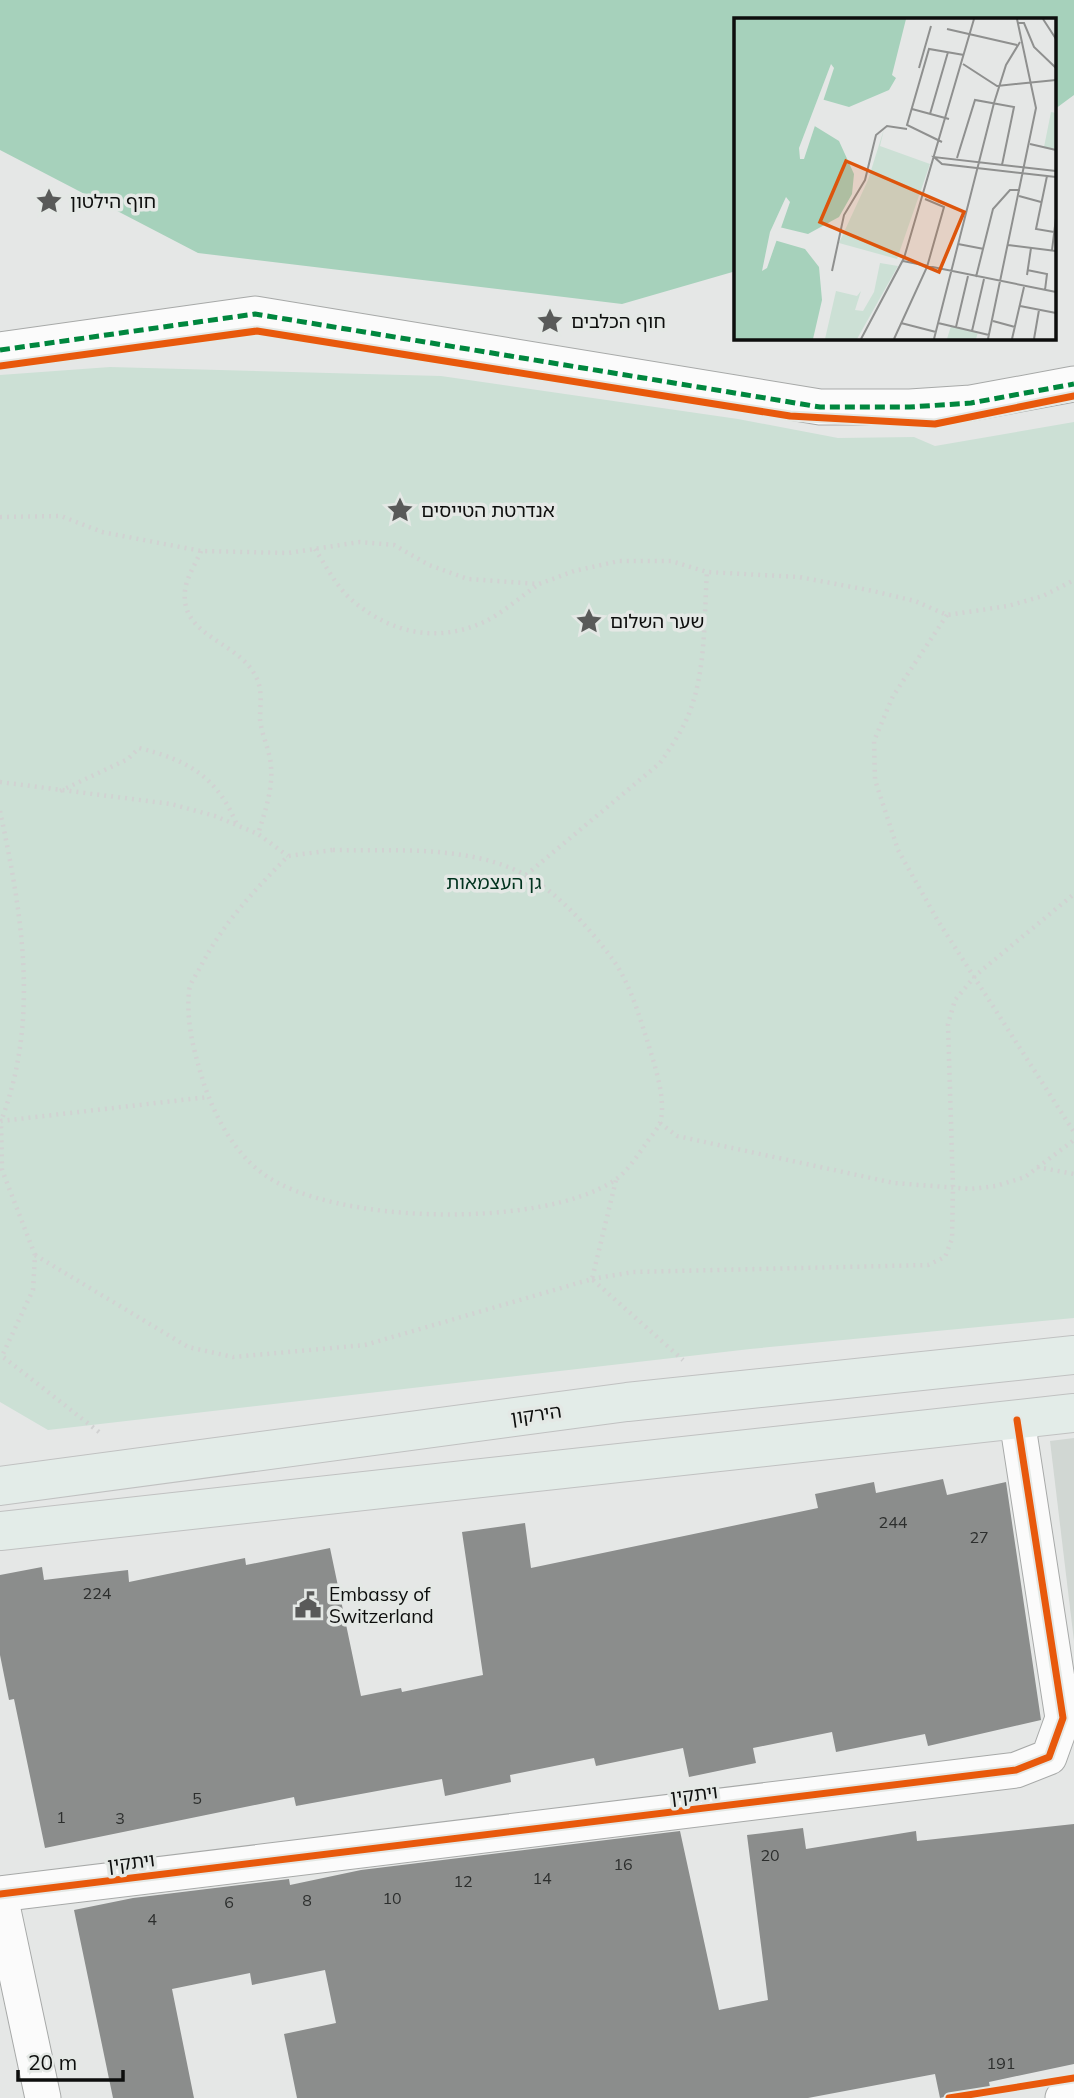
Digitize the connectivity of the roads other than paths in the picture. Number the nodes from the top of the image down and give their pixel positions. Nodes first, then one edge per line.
1 (0, 350) edge
2 (1074, 384) edge
3 (1074, 1356) edge
4 (1074, 1413) edge
5 (1017, 1420) junction
6 (0, 1486) edge
7 (0, 1531) edge
8 (0, 1895) edge
9 (1074, 2096) edge
10 (43, 2098) edge
11 (1063, 2098) edge

1 - 2 street
3 - 6 main road, הירקון
4 - 5 main road
5 - 7 main road
5 - 8 street, ויתקין
8 - 10 street
9 - 11 street

